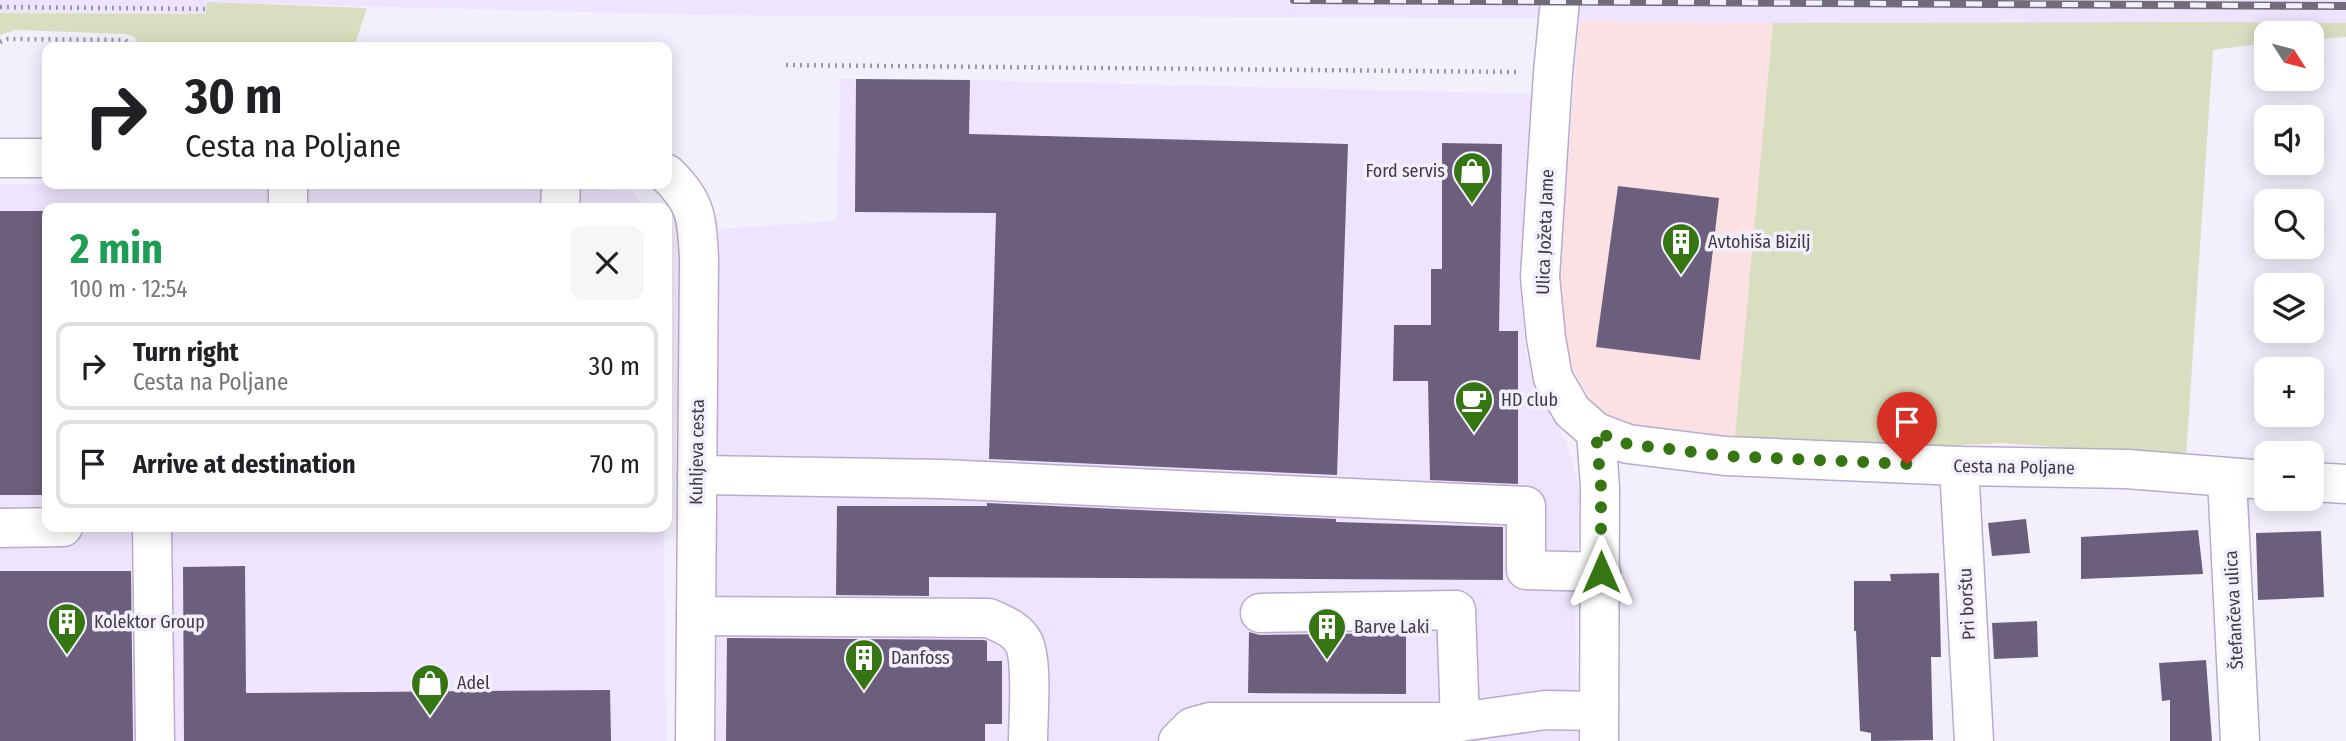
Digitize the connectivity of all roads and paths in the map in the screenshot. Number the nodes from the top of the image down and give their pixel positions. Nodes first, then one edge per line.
1 (1560, 0) edge
2 (0, 7) edge
3 (207, 9) dead end
4 (0, 42) edge
5 (128, 42) edge
6 (786, 65) dead end
7 (1553, 73) junction
8 (0, 158) edge
9 (42, 158) edge
10 (672, 179) edge
11 (1596, 432) junction
12 (1959, 466) junction
13 (697, 475) junction
14 (2227, 478) junction
15 (2254, 479) edge
16 (2324, 483) edge
17 (2346, 484) edge
18 (42, 527) edge
19 (0, 528) edge
20 (152, 532) edge
21 (1601, 572) junction
22 (1260, 613) dead end
23 (696, 616) junction
24 (1460, 722) junction
25 (1599, 726) edge
26 (155, 741) edge
27 (695, 741) edge
28 (1028, 741) edge
29 (1178, 741) edge
30 (1974, 741) edge
31 (2240, 741) edge

1 - 7 street, Ulica Jožeta Jame
2 - 3 path
4 - 5 path
6 - 7 path
7 - 11 street, Ulica Jožeta Jame
8 - 9 street
10 - 13 street, Kuhljeva cesta
11 - 12 street, Cesta na Poljane
11 - 21 street
12 - 14 street, Cesta na Poljane
12 - 30 street, Pri borštu
13 - 21 street
13 - 23 street, Kuhljeva cesta
14 - 15 street, Cesta na Poljane
14 - 31 street, Štefančeva ulica
16 - 17 street
18 - 19 street
20 - 26 street
21 - 25 street
22 - 24 street
23 - 27 street, Kuhljeva cesta
23 - 28 street
24 - 25 street
24 - 29 street

